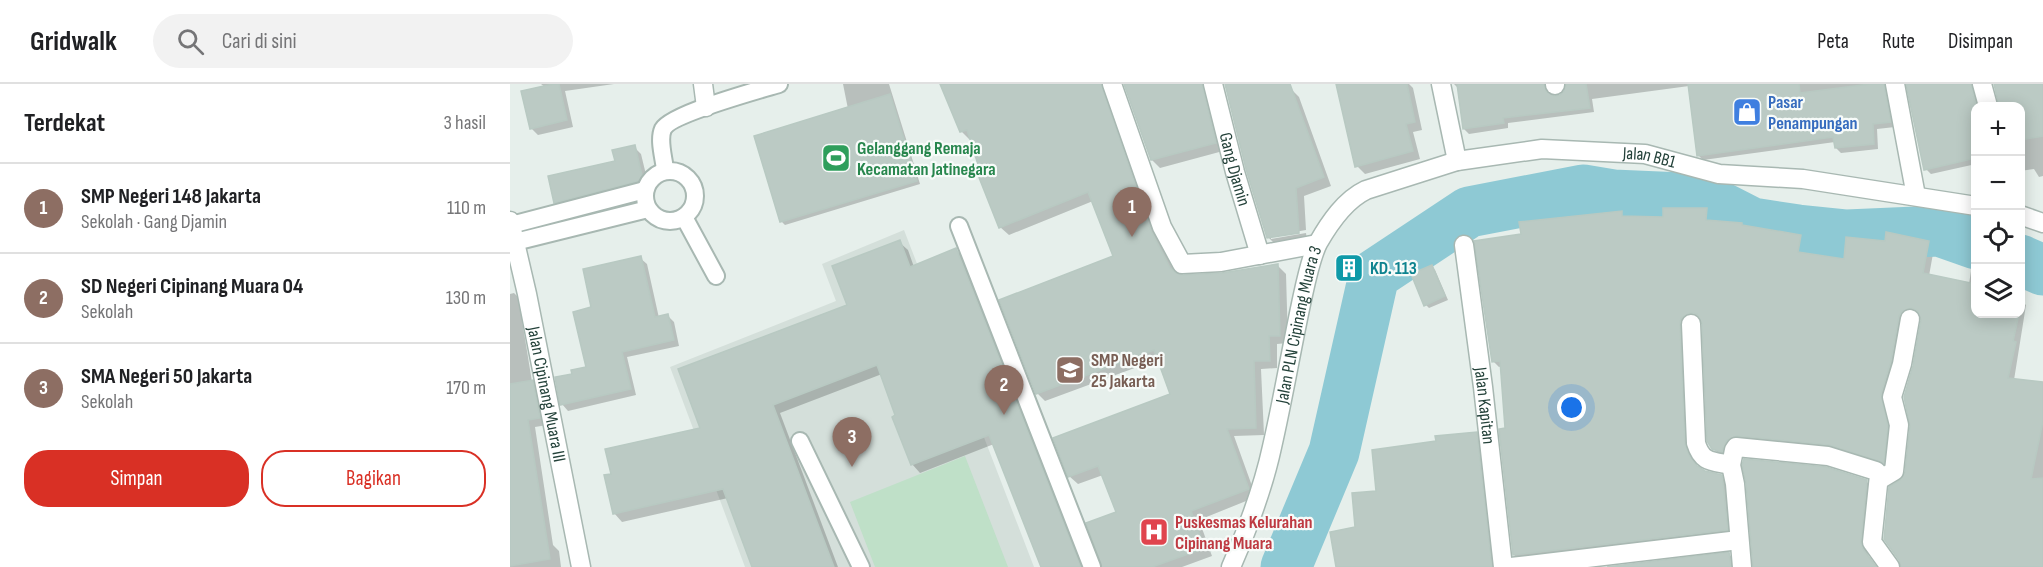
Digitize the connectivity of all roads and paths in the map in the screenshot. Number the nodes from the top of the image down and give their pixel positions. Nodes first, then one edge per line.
1 (703, 84) edge
2 (779, 84) edge
3 (1112, 84) edge
4 (1213, 84) edge
5 (1441, 84) edge
6 (1895, 84) edge
7 (1982, 84) edge
8 (1987, 102) edge
9 (706, 107) junction
10 (1457, 161) junction
11 (665, 170) junction
12 (645, 190) junction
13 (1916, 196) junction
14 (1971, 205) edge
15 (648, 209) junction
16 (684, 217) junction
17 (2025, 217) edge
18 (2043, 223) edge
19 (959, 226) dead end
20 (512, 230) edge
21 (1317, 244) junction
22 (1464, 244) dead end
23 (1260, 255) junction
24 (716, 276) dead end
25 (1910, 319) dead end
26 (1691, 324) dead end
27 (800, 441) dead end
28 (1731, 465) junction
29 (1879, 480) junction
30 (1739, 540) junction
31 (581, 567) edge
32 (861, 567) edge
33 (1092, 567) edge
34 (1231, 567) edge
35 (1503, 567) edge
36 (1511, 567) edge
37 (1742, 567) edge
38 (1890, 567) edge

1 - 9 street
2 - 9 lane
3 - 23 street
4 - 23 street, Gang Djamin
5 - 10 street
6 - 13 street
7 - 8 street
9 - 11 lane
10 - 13 street, Jalan BB1
10 - 21 street, Jalan PLN Cipinang Muara 3
11 - 12 lane
11 - 16 lane
12 - 15 lane
12 - 20 lane
13 - 14 street, Jalan BB1
15 - 16 lane
15 - 20 lane
16 - 24 lane
17 - 18 street
19 - 33 lane
20 - 31 street, Jalan Cipinang Muara III
21 - 23 street
21 - 34 street, Jalan PLN Cipinang Muara 3
22 - 35 street, Jalan Kapitan
25 - 29 street
26 - 28 street
27 - 32 lane
28 - 29 street
28 - 30 street
29 - 38 street
30 - 36 street
30 - 37 street

